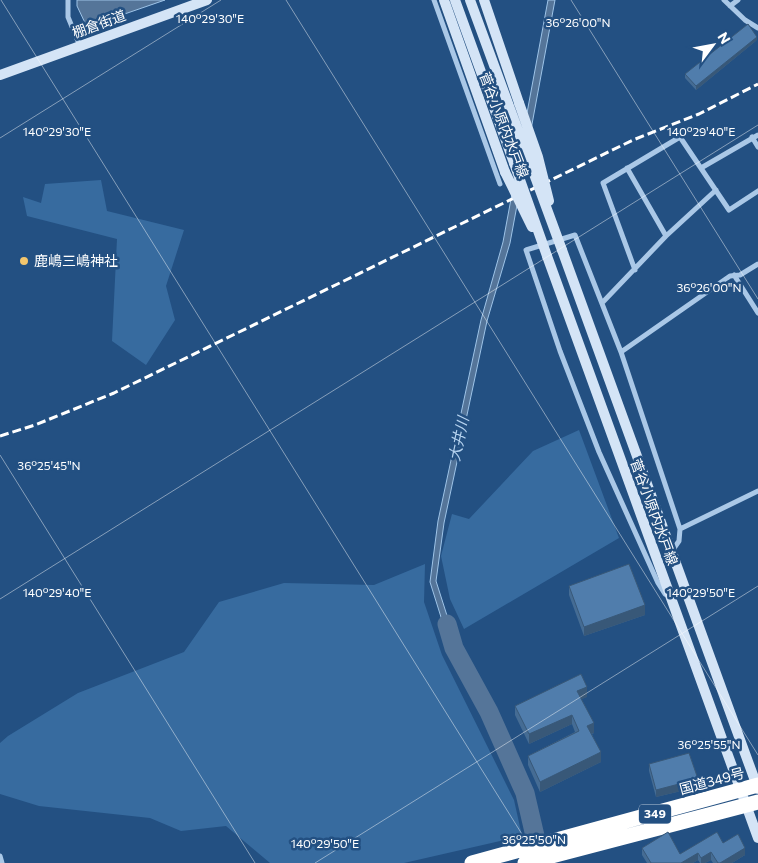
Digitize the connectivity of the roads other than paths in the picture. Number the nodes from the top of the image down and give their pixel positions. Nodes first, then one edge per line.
1 (68, 0) edge
2 (207, 0) edge
3 (434, 0) edge
4 (444, 0) edge
5 (455, 0) edge
6 (470, 0) edge
7 (484, 0) edge
8 (724, 0) edge
9 (738, 0) edge
10 (730, 6) junction
11 (758, 28) edge
12 (80, 46) junction
13 (0, 75) edge
14 (755, 136) edge
15 (758, 147) edge
16 (627, 168) junction
17 (701, 168) junction
18 (500, 184) dead end
19 (716, 190) junction
20 (758, 191) edge
21 (666, 236) junction
22 (562, 250) junction
23 (547, 256) junction
24 (758, 264) edge
25 (635, 270) junction
26 (734, 275) junction
27 (602, 303) junction
28 (758, 313) edge
29 (621, 352) junction
30 (758, 491) edge
31 (680, 529) junction
32 (671, 552) junction
33 (673, 605) junction
34 (757, 787) edge
35 (739, 791) junction
36 (751, 804) edge
37 (758, 838) edge
38 (553, 848) junction
39 (0, 856) edge
40 (524, 858) edge
41 (2, 863) edge
42 (472, 863) edge

1 - 12 street
2 - 12 main road, 棚倉街道
3 - 18 street
4 - 23 main road, 菅谷小原内水戸線, bridge
5 - 23 main road, 菅谷小原内水戸線, bridge
6 - 22 main road, 菅谷小原内水戸線, bridge
7 - 22 main road, 菅谷小原内水戸線, bridge
8 - 10 street
9 - 10 street
10 - 11 street
12 - 13 main road, 棚倉街道
14 - 15 street
14 - 17 street
16 - 17 street
16 - 21 street
16 - 25 street
17 - 19 street
19 - 20 street
19 - 21 street
21 - 25 street
22 - 32 main road, 菅谷小原内水戸線
23 - 33 main road, 菅谷小原内水戸線
24 - 26 street
25 - 27 street
26 - 28 street
26 - 29 street
27 - 29 street
27 - 33 street
29 - 31 street
30 - 31 street
31 - 32 street
32 - 34 main road, 菅谷小原内水戸線
33 - 35 main road, 菅谷小原内水戸線
34 - 35 highway, 国道349号 / 349
35 - 36 main road, 菅谷小原内水戸線
35 - 38 highway, 国道349号 / 349
36 - 37 main road, 菅谷小原内水戸線
36 - 38 highway, 国道349号 / 349
38 - 40 highway, 国道349号 / 349
39 - 41 street
40 - 42 highway, 国道349号 / 349

